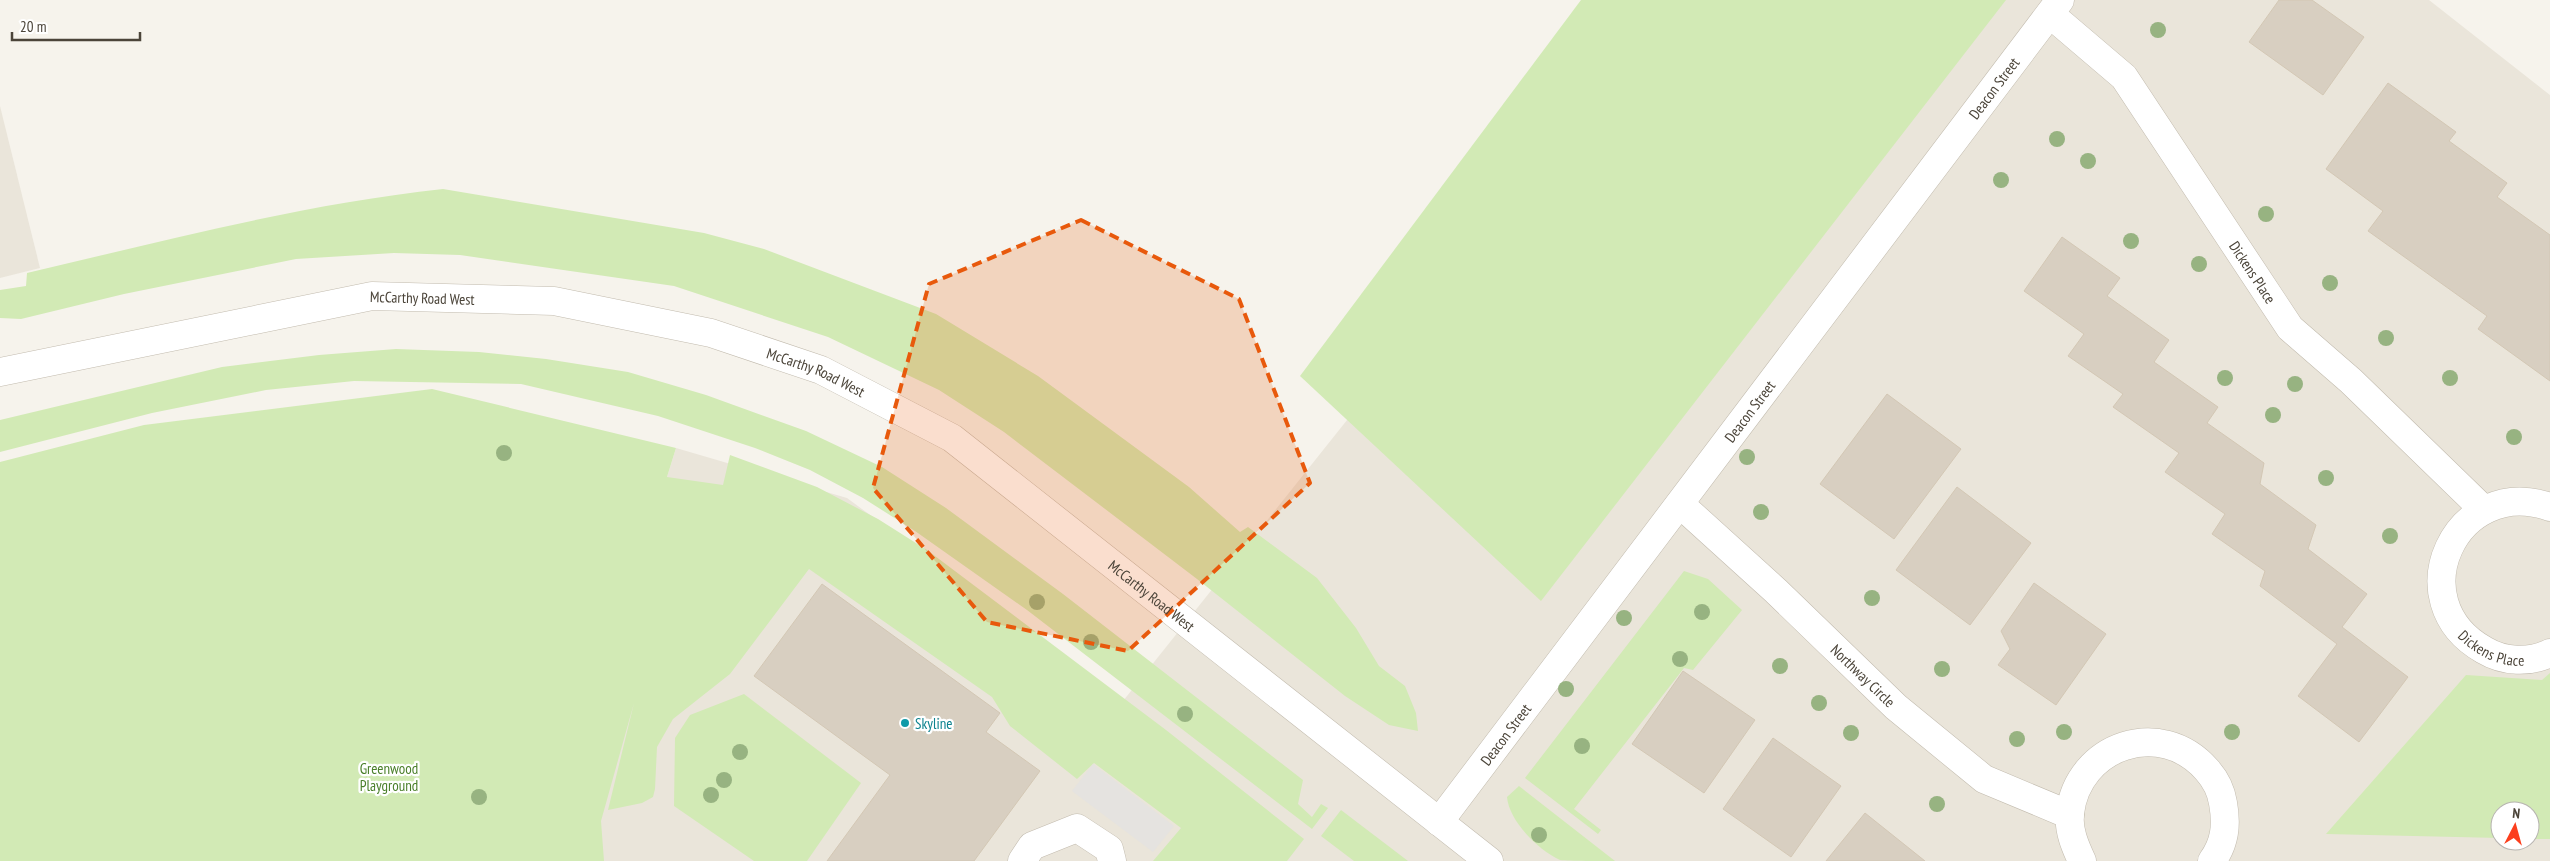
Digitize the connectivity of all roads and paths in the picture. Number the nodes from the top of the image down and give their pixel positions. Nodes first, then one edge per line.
1 (2055, 7) edge
2 (0, 372) edge
3 (1680, 504) junction
4 (2550, 507) edge
5 (2484, 510) junction
6 (2550, 653) edge
7 (2070, 814) junction
8 (1439, 822) junction
9 (1022, 861) edge
10 (1112, 861) edge
11 (1489, 861) edge
12 (2082, 861) edge
13 (2212, 861) edge

1 - 3 street, Deacon Street
1 - 5 street, Dickens Place
2 - 8 street, McCarthy Road West
3 - 7 street, Northway Circle
3 - 8 street, Deacon Street
4 - 5 street, Dickens Place
5 - 6 street, Dickens Place
7 - 12 street
7 - 13 street
8 - 11 street, McCarthy Road West
9 - 10 street

